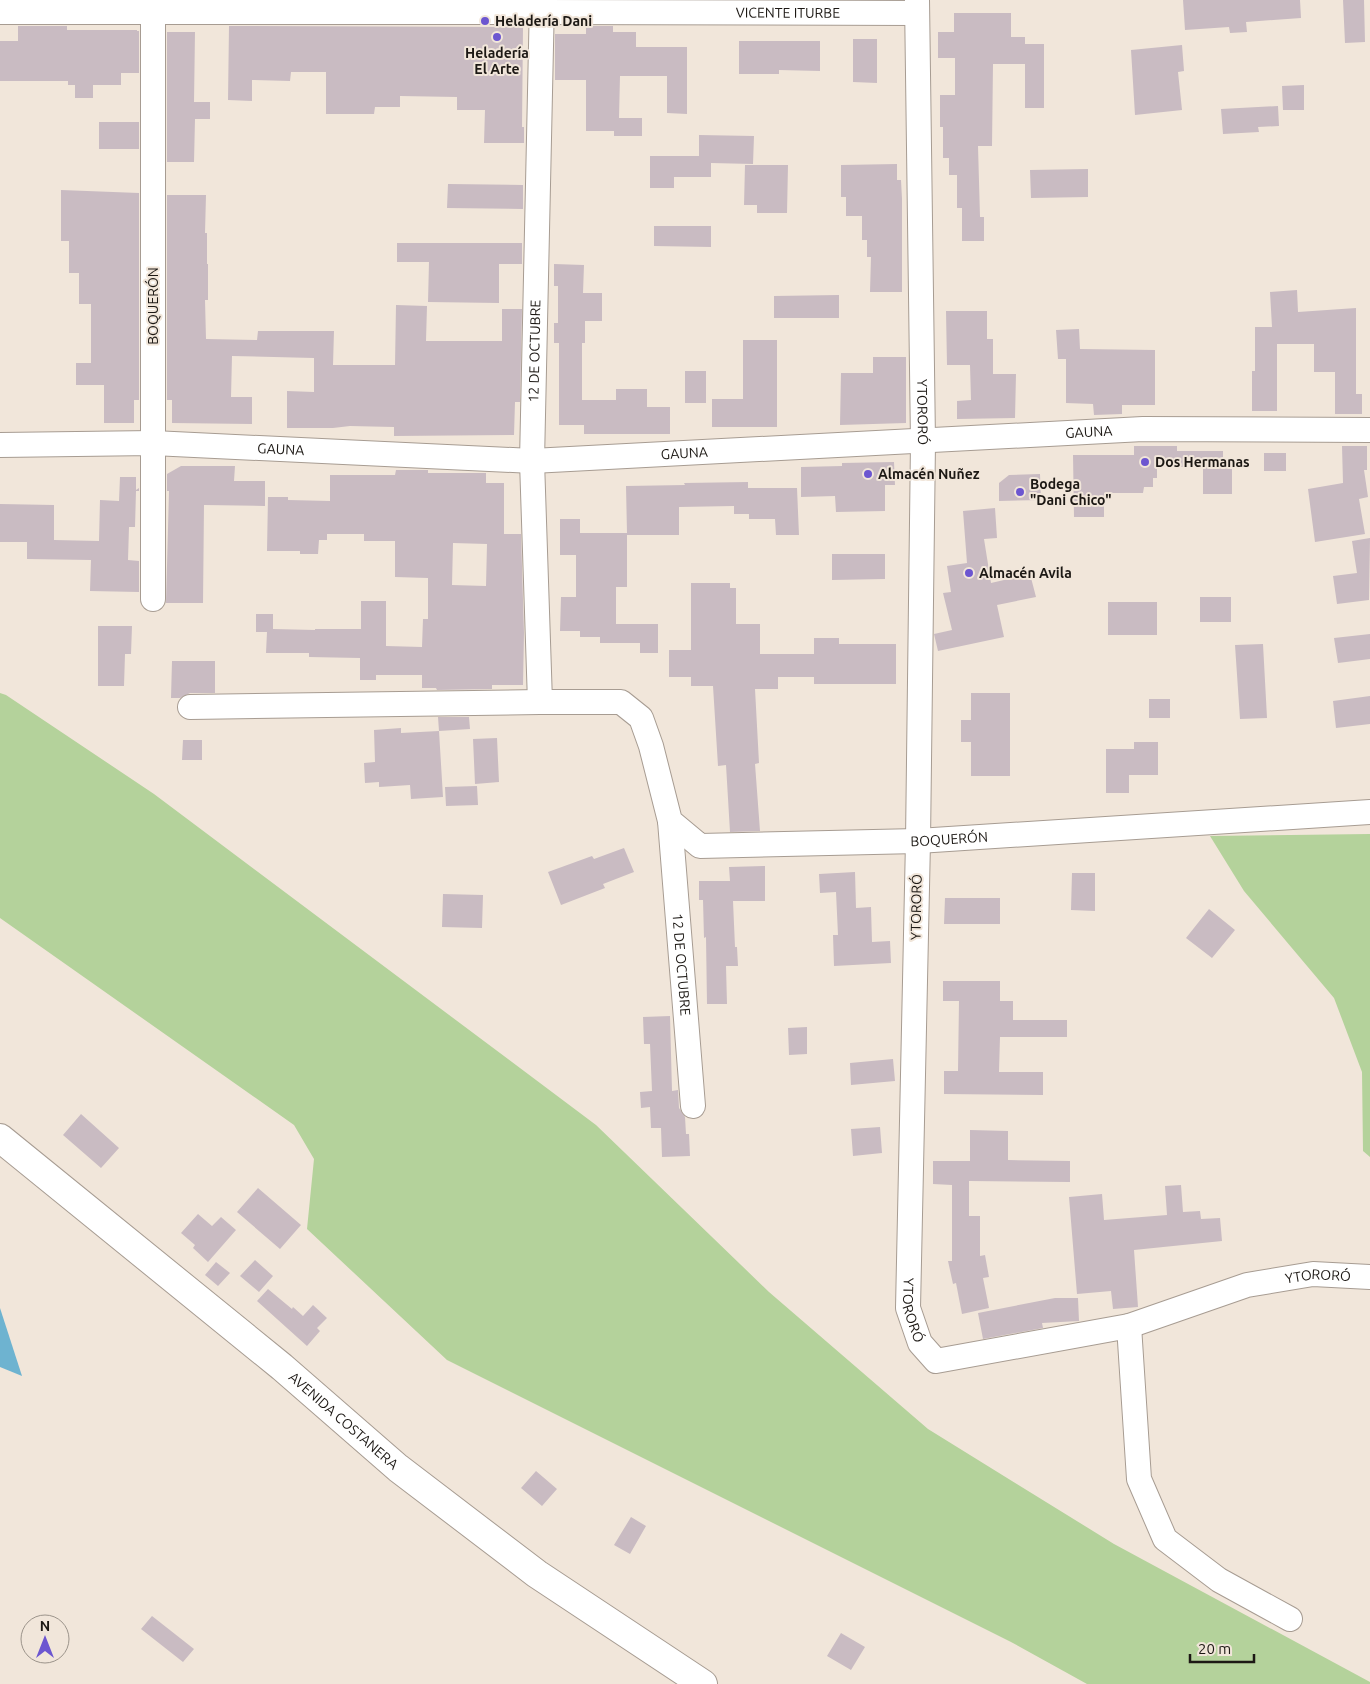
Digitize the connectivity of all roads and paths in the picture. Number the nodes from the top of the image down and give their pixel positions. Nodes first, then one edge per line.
1 (542, 6) edge
2 (916, 7) edge
3 (163, 8) edge
4 (0, 12) edge
5 (1370, 430) edge
6 (923, 442) junction
7 (153, 444) junction
8 (0, 446) edge
9 (532, 462) junction
10 (153, 599) dead end
11 (540, 702) junction
12 (190, 707) dead end
13 (1370, 812) edge
14 (670, 821) junction
15 (918, 841) junction
16 (693, 1106) dead end
17 (0, 1138) edge
18 (1370, 1278) edge
19 (1129, 1326) junction
20 (1290, 1620) dead end
21 (703, 1684) edge

1 - 2 street, VICENTE ITURBE
1 - 3 street, VICENTE ITURBE
1 - 9 street, 12 DE OCTUBRE
2 - 6 street, YTORORÓ
3 - 4 street, VICENTE ITURBE
3 - 7 street, BOQUERÓN
5 - 6 street, GAUNA
6 - 9 street, GAUNA
6 - 15 street, YTORORÓ
7 - 8 street, GAUNA
7 - 9 street, GAUNA
7 - 10 street, BOQUERÓN
9 - 11 street, 12 DE OCTUBRE
11 - 12 street
11 - 14 street
13 - 15 street, BOQUERÓN
14 - 15 street, BOQUERÓN
14 - 16 street, 12 DE OCTUBRE
15 - 19 street, YTORORÓ
17 - 21 street, AVENIDA COSTANERA
18 - 19 street, YTORORÓ
19 - 20 street

